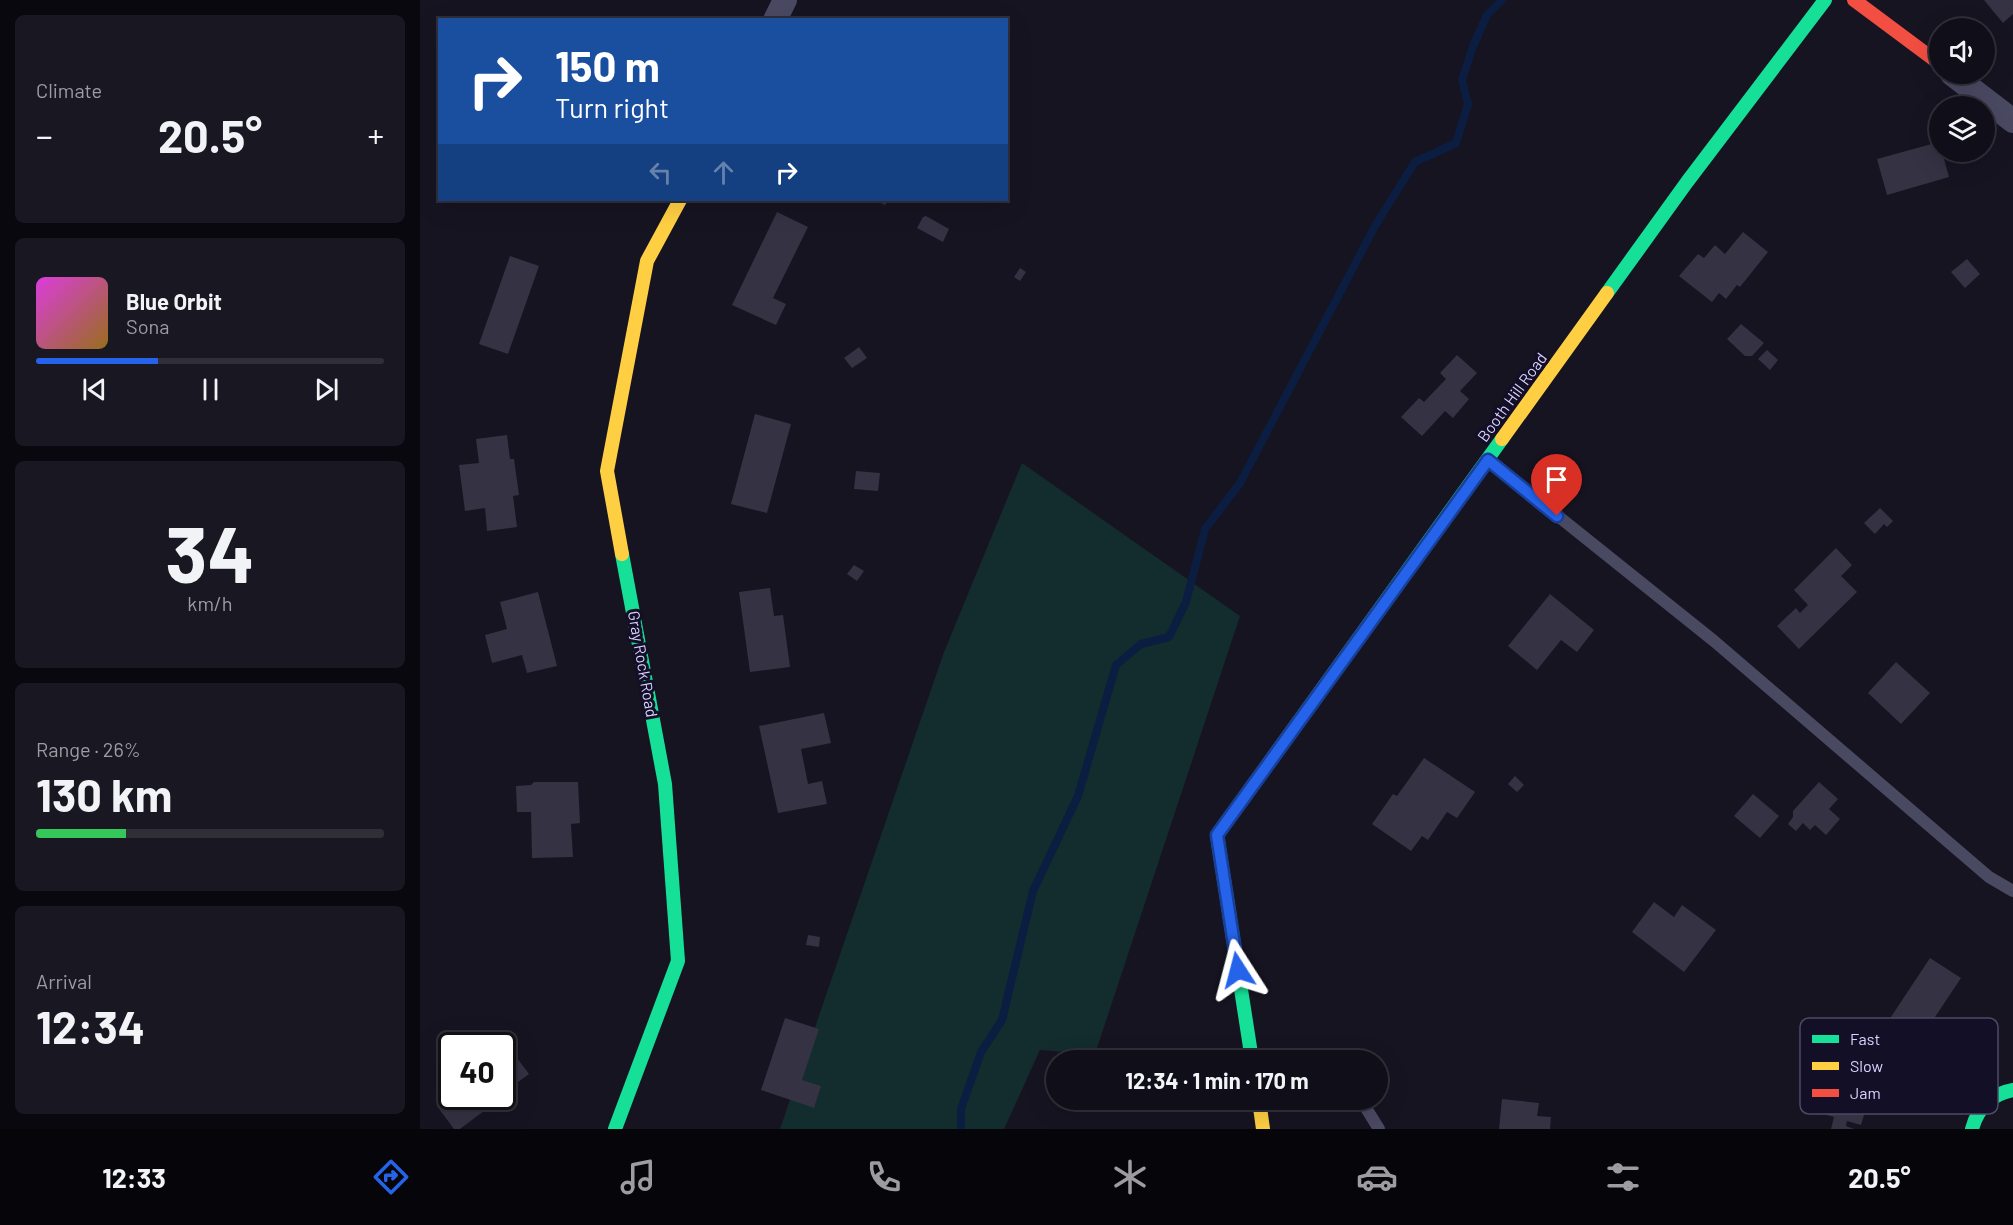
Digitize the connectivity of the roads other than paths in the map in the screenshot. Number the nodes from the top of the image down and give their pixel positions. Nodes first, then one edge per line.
1 (785, 0) edge
2 (1825, 0) edge
3 (1854, 0) edge
4 (776, 18) edge
5 (1929, 56) edge
6 (1965, 84) edge
7 (2013, 121) edge
8 (679, 201) edge
9 (1488, 460) junction
10 (2013, 891) edge
11 (1254, 1050) edge
12 (2013, 1090) edge
13 (1998, 1093) edge
14 (1260, 1110) edge
15 (1367, 1110) edge
16 (1978, 1114) edge
17 (615, 1129) edge
18 (1263, 1129) edge
19 (1379, 1129) edge
20 (1972, 1129) edge

1 - 4 street
2 - 9 street, Booth Hill Road
3 - 5 street
6 - 7 street
8 - 17 street, Gray Rock Road
9 - 10 lane
9 - 11 street, Booth Hill Road
12 - 13 street
14 - 18 street
15 - 19 lane
16 - 20 street

